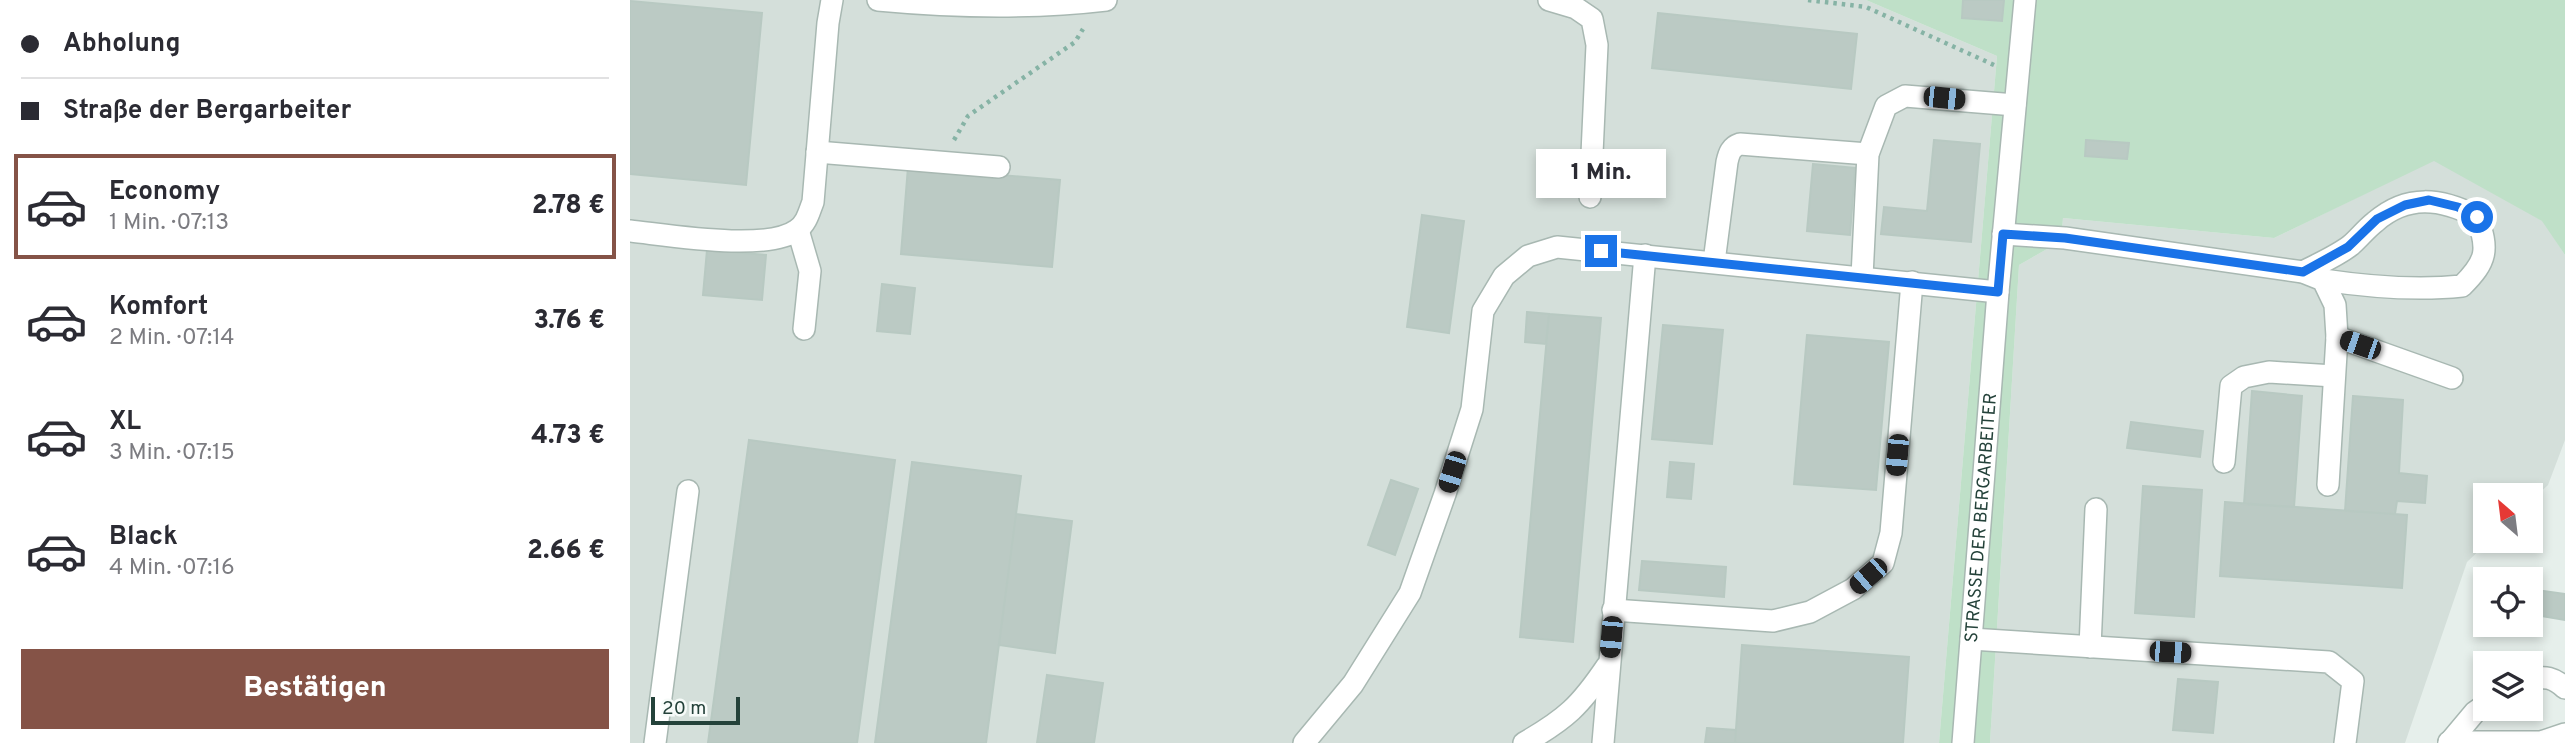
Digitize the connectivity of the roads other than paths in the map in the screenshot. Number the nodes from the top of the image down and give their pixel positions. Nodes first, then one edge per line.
1 (832, 0) edge
2 (878, 0) edge
3 (1101, 0) edge
4 (1549, 0) edge
5 (2025, 0) edge
6 (2015, 105) junction
7 (817, 152) junction
8 (1868, 154) junction
9 (999, 167) dead end
10 (1590, 197) dead end
11 (798, 230) junction
12 (630, 231) edge
13 (2003, 234) junction
14 (1645, 255) junction
15 (1714, 262) junction
16 (2303, 272) junction
17 (1862, 277) junction
18 (2323, 280) junction
19 (1912, 282) junction
20 (1998, 292) junction
21 (804, 329) dead end
22 (2337, 337) junction
23 (2334, 376) junction
24 (2452, 378) dead end
25 (2224, 462) dead end
26 (2328, 485) dead end
27 (688, 491) dead end
28 (2096, 509) dead end
29 (1614, 610) junction
30 (1971, 639) junction
31 (2090, 647) junction
32 (1609, 664) junction
33 (2543, 677) edge
34 (2561, 679) edge
35 (2473, 714) edge
36 (2565, 734) edge
37 (655, 743) edge
38 (1304, 743) edge
39 (1524, 743) edge
40 (1603, 743) edge
41 (1963, 743) edge
42 (2345, 743) edge
43 (2449, 743) edge

1 - 7 street
2 - 3 street
4 - 10 street
5 - 6 street, STRASSE DER BERGARBEITER
6 - 8 street
6 - 13 street, STRASSE DER BERGARBEITER
7 - 9 street
7 - 11 street
8 - 15 street
8 - 17 street
11 - 12 street
11 - 21 street
13 - 16 street
13 - 20 street, STRASSE DER BERGARBEITER
14 - 15 street
14 - 29 street
14 - 38 street
15 - 17 street
16 - 18 street
16 - 18 street
17 - 19 street
18 - 22 street
19 - 20 street
19 - 29 street
20 - 30 street, STRASSE DER BERGARBEITER
22 - 23 street
22 - 24 street
23 - 25 street
23 - 26 street
27 - 37 street
28 - 31 street
29 - 32 street
30 - 31 street
30 - 41 street, STRASSE DER BERGARBEITER
31 - 42 street
32 - 39 street
32 - 40 street
33 - 34 street
35 - 43 street
36 - 43 street

